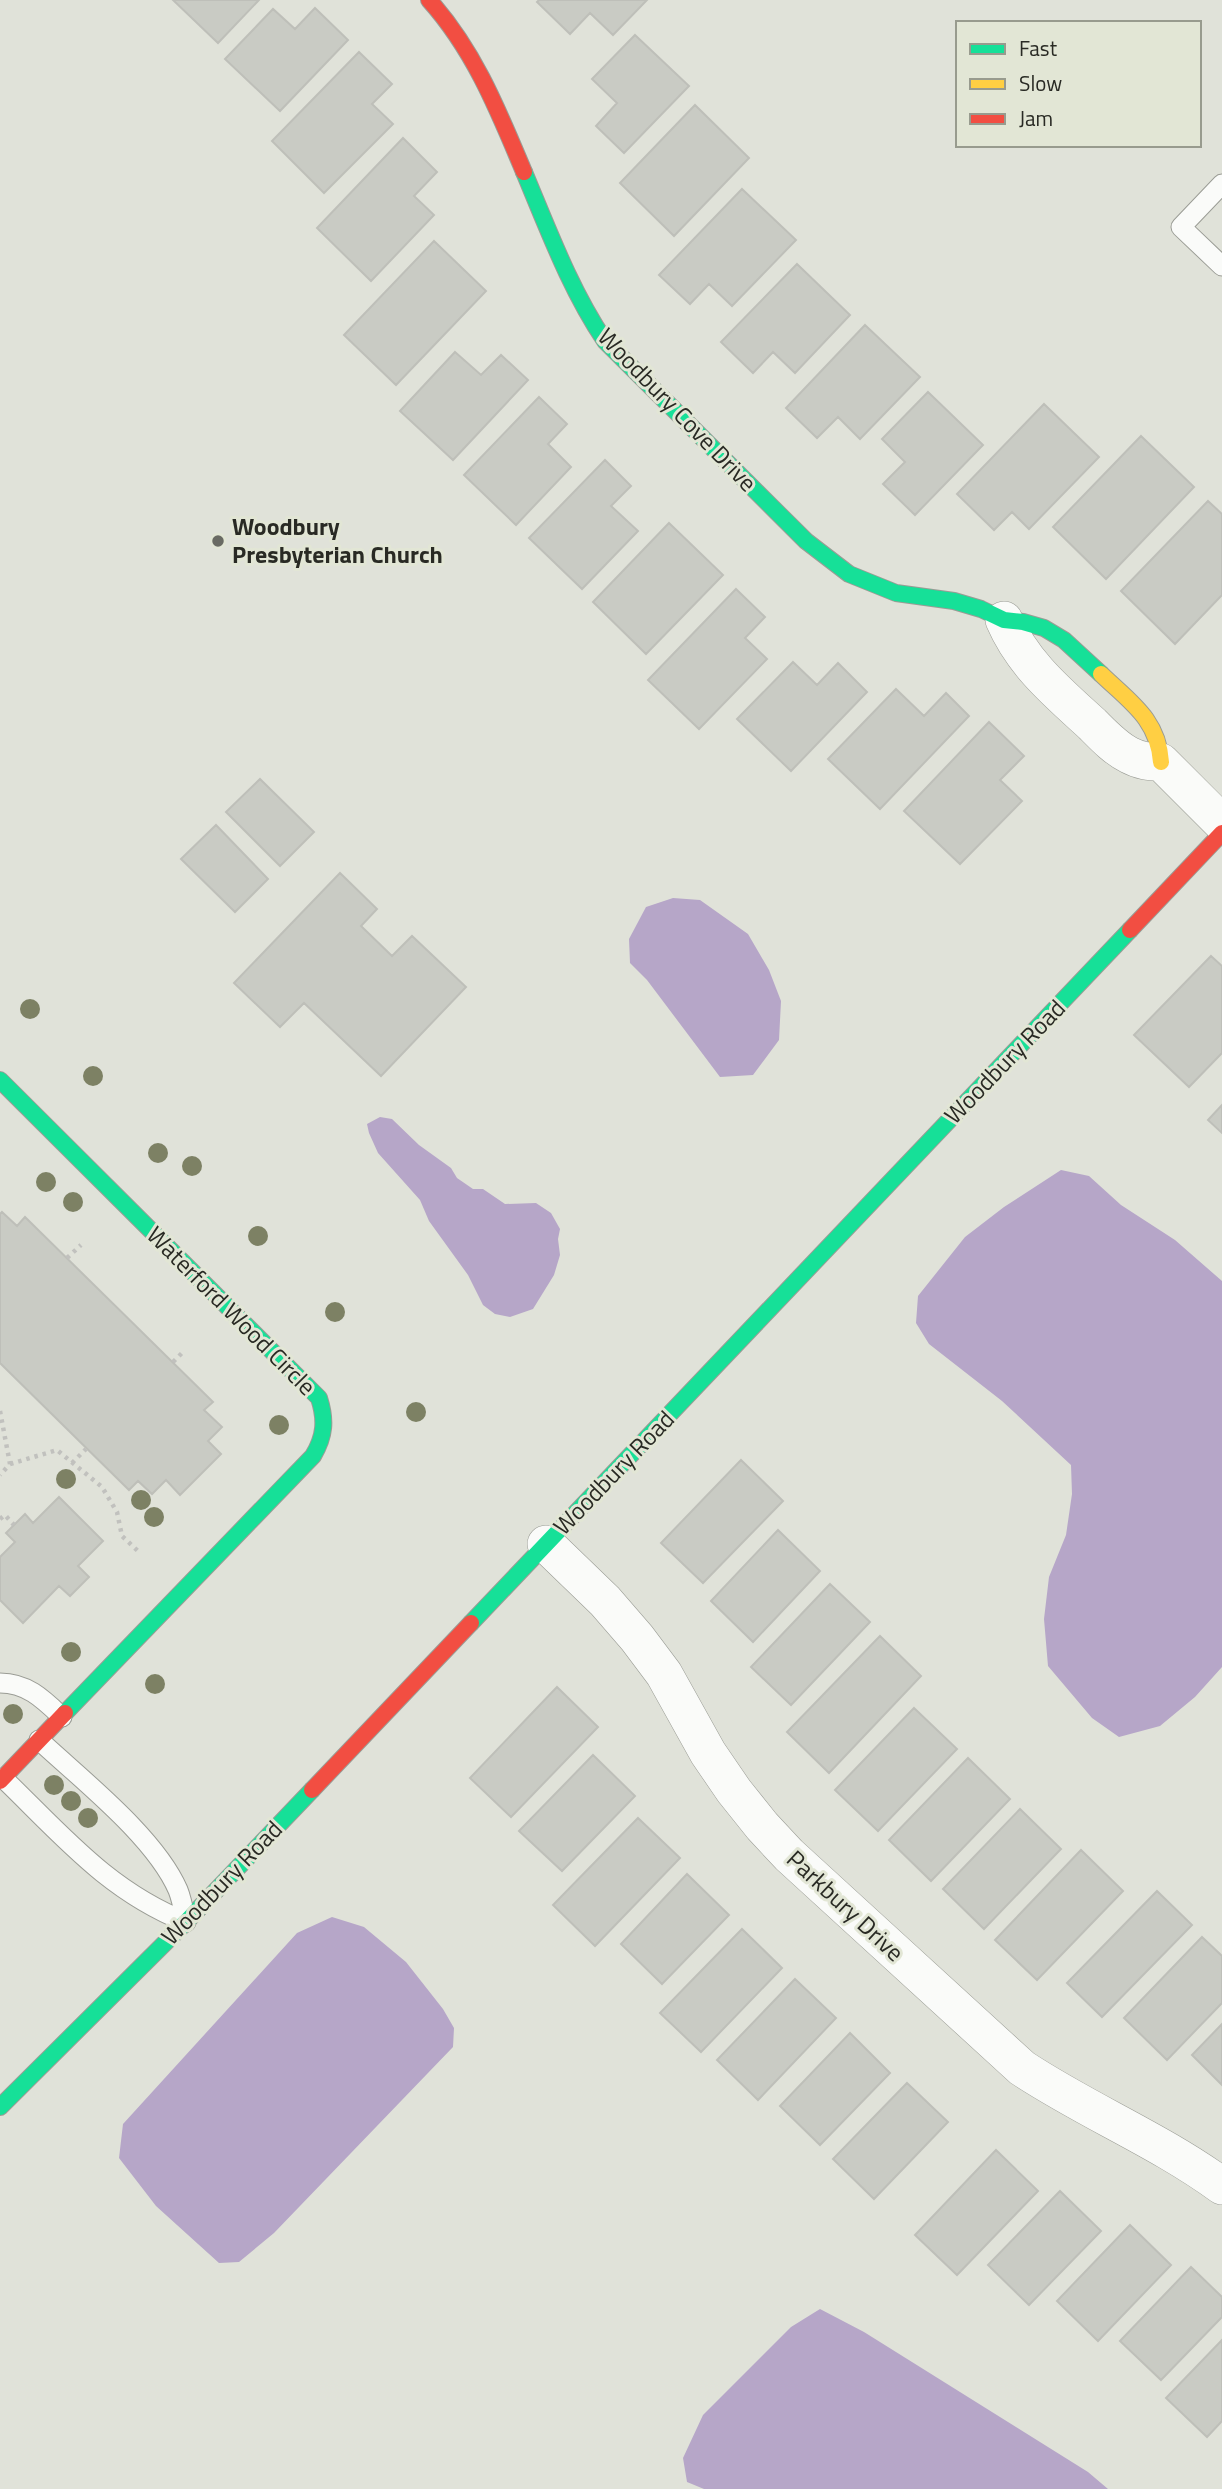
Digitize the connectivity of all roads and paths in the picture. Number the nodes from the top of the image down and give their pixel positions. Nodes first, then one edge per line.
1 (429, 0) edge
2 (1222, 184) edge
3 (1222, 266) edge
4 (1004, 621) joint
5 (1222, 822) edge
6 (1222, 833) edge
7 (0, 1080) edge
8 (81, 1245) dead end
9 (67, 1258) dead end
10 (185, 1350) dead end
11 (173, 1362) dead end
12 (0, 1411) edge
13 (86, 1448) dead end
14 (72, 1463) junction
15 (9, 1464) junction
16 (0, 1475) edge
17 (0, 1519) edge
18 (14, 1525) dead end
19 (546, 1544) junction
20 (139, 1552) dead end
21 (0, 1683) edge
22 (62, 1717) junction
23 (39, 1740) junction
24 (1, 1779) edge
25 (186, 1922) junction
26 (0, 2107) edge
27 (1222, 2186) edge

1 - 4 street, Woodbury Cove Drive
2 - 3 lane
4 - 5 street, Woodbury Cove Drive
6 - 19 street, Woodbury Road
7 - 22 street, Waterford Wood Circle
8 - 9 path
10 - 11 path
12 - 15 path
13 - 14 path
14 - 15 path
14 - 20 path
15 - 16 path
17 - 18 path
19 - 25 street, Woodbury Road
19 - 27 street, Parkbury Drive
21 - 22 lane
22 - 23 street, Waterford Wood Circle
23 - 24 street, Waterford Wood Circle
23 - 25 lane
24 - 25 lane
25 - 26 street, Woodbury Road

